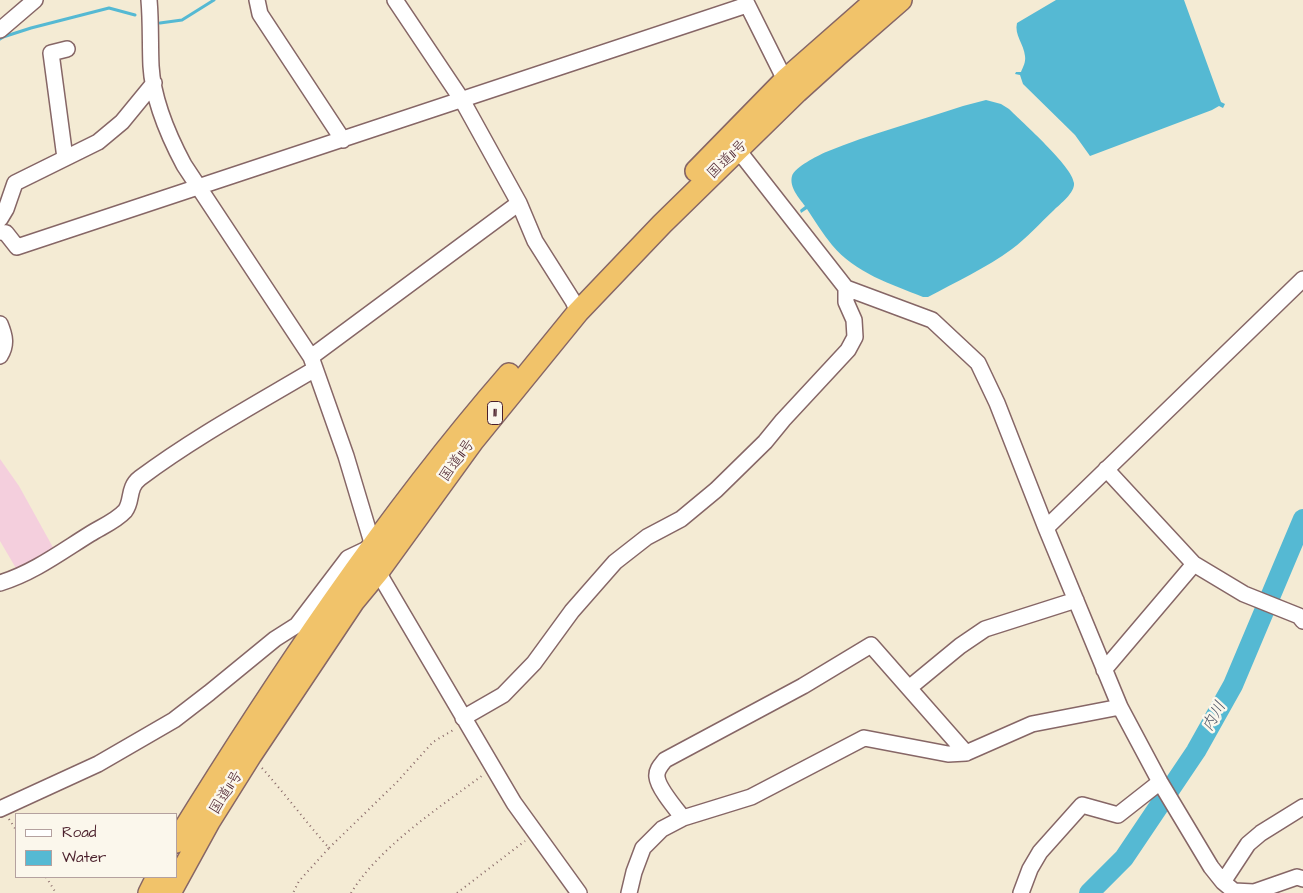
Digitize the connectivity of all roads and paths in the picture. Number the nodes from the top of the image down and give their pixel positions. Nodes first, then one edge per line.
1 (35, 0) edge
2 (149, 0) edge
3 (257, 0) edge
4 (395, 0) edge
5 (876, 0) edge
6 (901, 0) edge
7 (746, 2) edge
8 (0, 30) edge
9 (66, 49) dead end
10 (154, 83) junction
11 (791, 86) junction
12 (462, 100) junction
13 (343, 140) junction
14 (738, 150) junction
15 (66, 158) junction
16 (200, 188) junction
17 (519, 204) junction
18 (0, 219) edge
19 (0, 232) edge
20 (1303, 279) edge
21 (846, 288) junction
22 (575, 306) junction
23 (0, 324) edge
24 (0, 356) edge
25 (313, 363) junction
26 (1106, 468) junction
27 (1046, 528) junction
28 (373, 546) junction
29 (1194, 564) junction
30 (378, 572) junction
31 (0, 583) edge
32 (1076, 600) junction
33 (1297, 615) edge
34 (1104, 670) junction
35 (909, 688) junction
36 (1120, 707) junction
37 (464, 721) junction
38 (966, 753) junction
39 (251, 755) junction
40 (492, 768) junction
41 (1162, 784) junction
42 (1303, 807) edge
43 (0, 809) edge
44 (683, 818) junction
45 (535, 833) junction
46 (178, 839) edge
47 (329, 848) junction
48 (47, 878) edge
49 (156, 878) edge
50 (1303, 879) edge
51 (1223, 882) junction
52 (56, 893) edge
53 (149, 893) edge
54 (170, 893) edge
55 (293, 893) edge
56 (352, 893) edge
57 (457, 893) edge
58 (579, 893) edge
59 (629, 893) edge
60 (1021, 893) edge

1 - 8 street
2 - 10 street
3 - 13 street
4 - 12 street
5 - 11 highway, 国道11号 / 11
6 - 11 highway, 国道11号 / 11
7 - 11 street
7 - 12 street
9 - 15 street
10 - 15 street
10 - 16 street
11 - 14 highway, 国道11号 / 11
11 - 22 highway, 国道11号 / 11
12 - 13 street
12 - 17 street
13 - 16 street
14 - 21 street
14 - 22 highway, 国道11号 / 11
15 - 18 street
16 - 19 street
16 - 25 street
17 - 22 street
17 - 25 street
20 - 26 street
21 - 27 street
21 - 37 street
22 - 28 highway, 国道11号 / 11
22 - 30 highway, 国道11号 / 11
23 - 24 street
25 - 28 street
25 - 31 street
26 - 27 street
26 - 29 street
27 - 32 street
28 - 30 street
28 - 43 street
28 - 46 highway, 国道11号 / 11
29 - 33 street
29 - 34 street
30 - 37 street
30 - 39 highway, 国道11号 / 11
32 - 34 street
32 - 35 street
34 - 36 street
35 - 38 street
35 - 44 street
36 - 38 street
36 - 41 street
37 - 40 street
37 - 47 path
38 - 44 street
39 - 47 path
39 - 54 highway, 国道11号 / 11
40 - 45 street
40 - 56 path
41 - 51 street
41 - 60 street
42 - 51 street
44 - 59 street
45 - 57 path
45 - 58 street
47 - 55 path
48 - 52 path
49 - 53 highway
50 - 51 street

